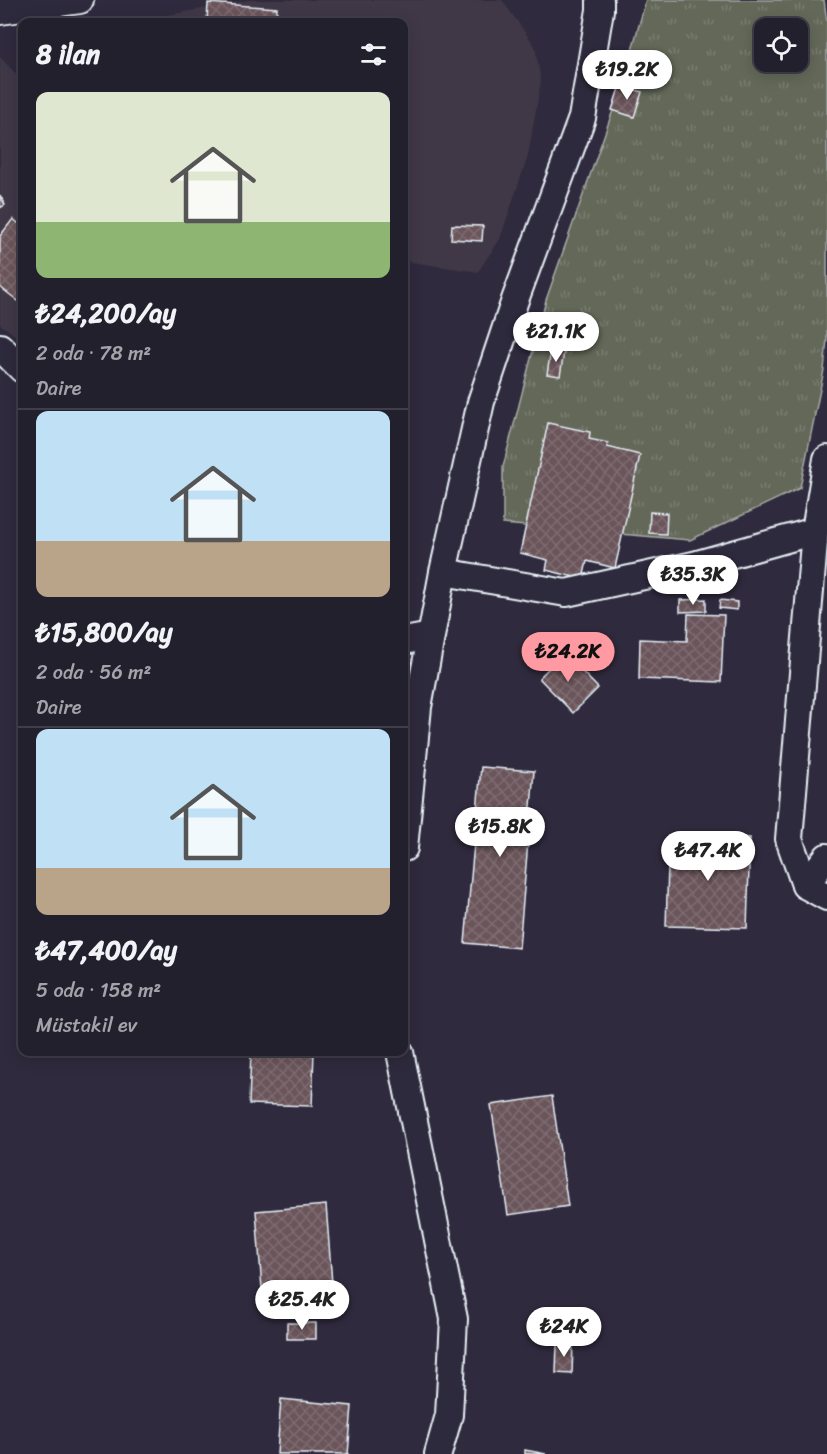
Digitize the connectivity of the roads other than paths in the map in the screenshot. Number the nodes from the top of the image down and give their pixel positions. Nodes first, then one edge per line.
1 (80, 0) edge
2 (600, 0) edge
3 (0, 11) edge
4 (0, 347) edge
5 (18, 365) edge
6 (827, 459) edge
7 (815, 531) junction
8 (444, 572) junction
9 (431, 636) junction
10 (408, 640) edge
11 (408, 808) edge
12 (827, 857) edge
13 (816, 891) edge
14 (401, 1056) edge
15 (438, 1454) edge

1 - 3 street
2 - 8 street
4 - 5 street
6 - 7 street
7 - 8 street
7 - 13 street
8 - 9 street
9 - 10 street
9 - 11 street
12 - 13 street
14 - 15 street

